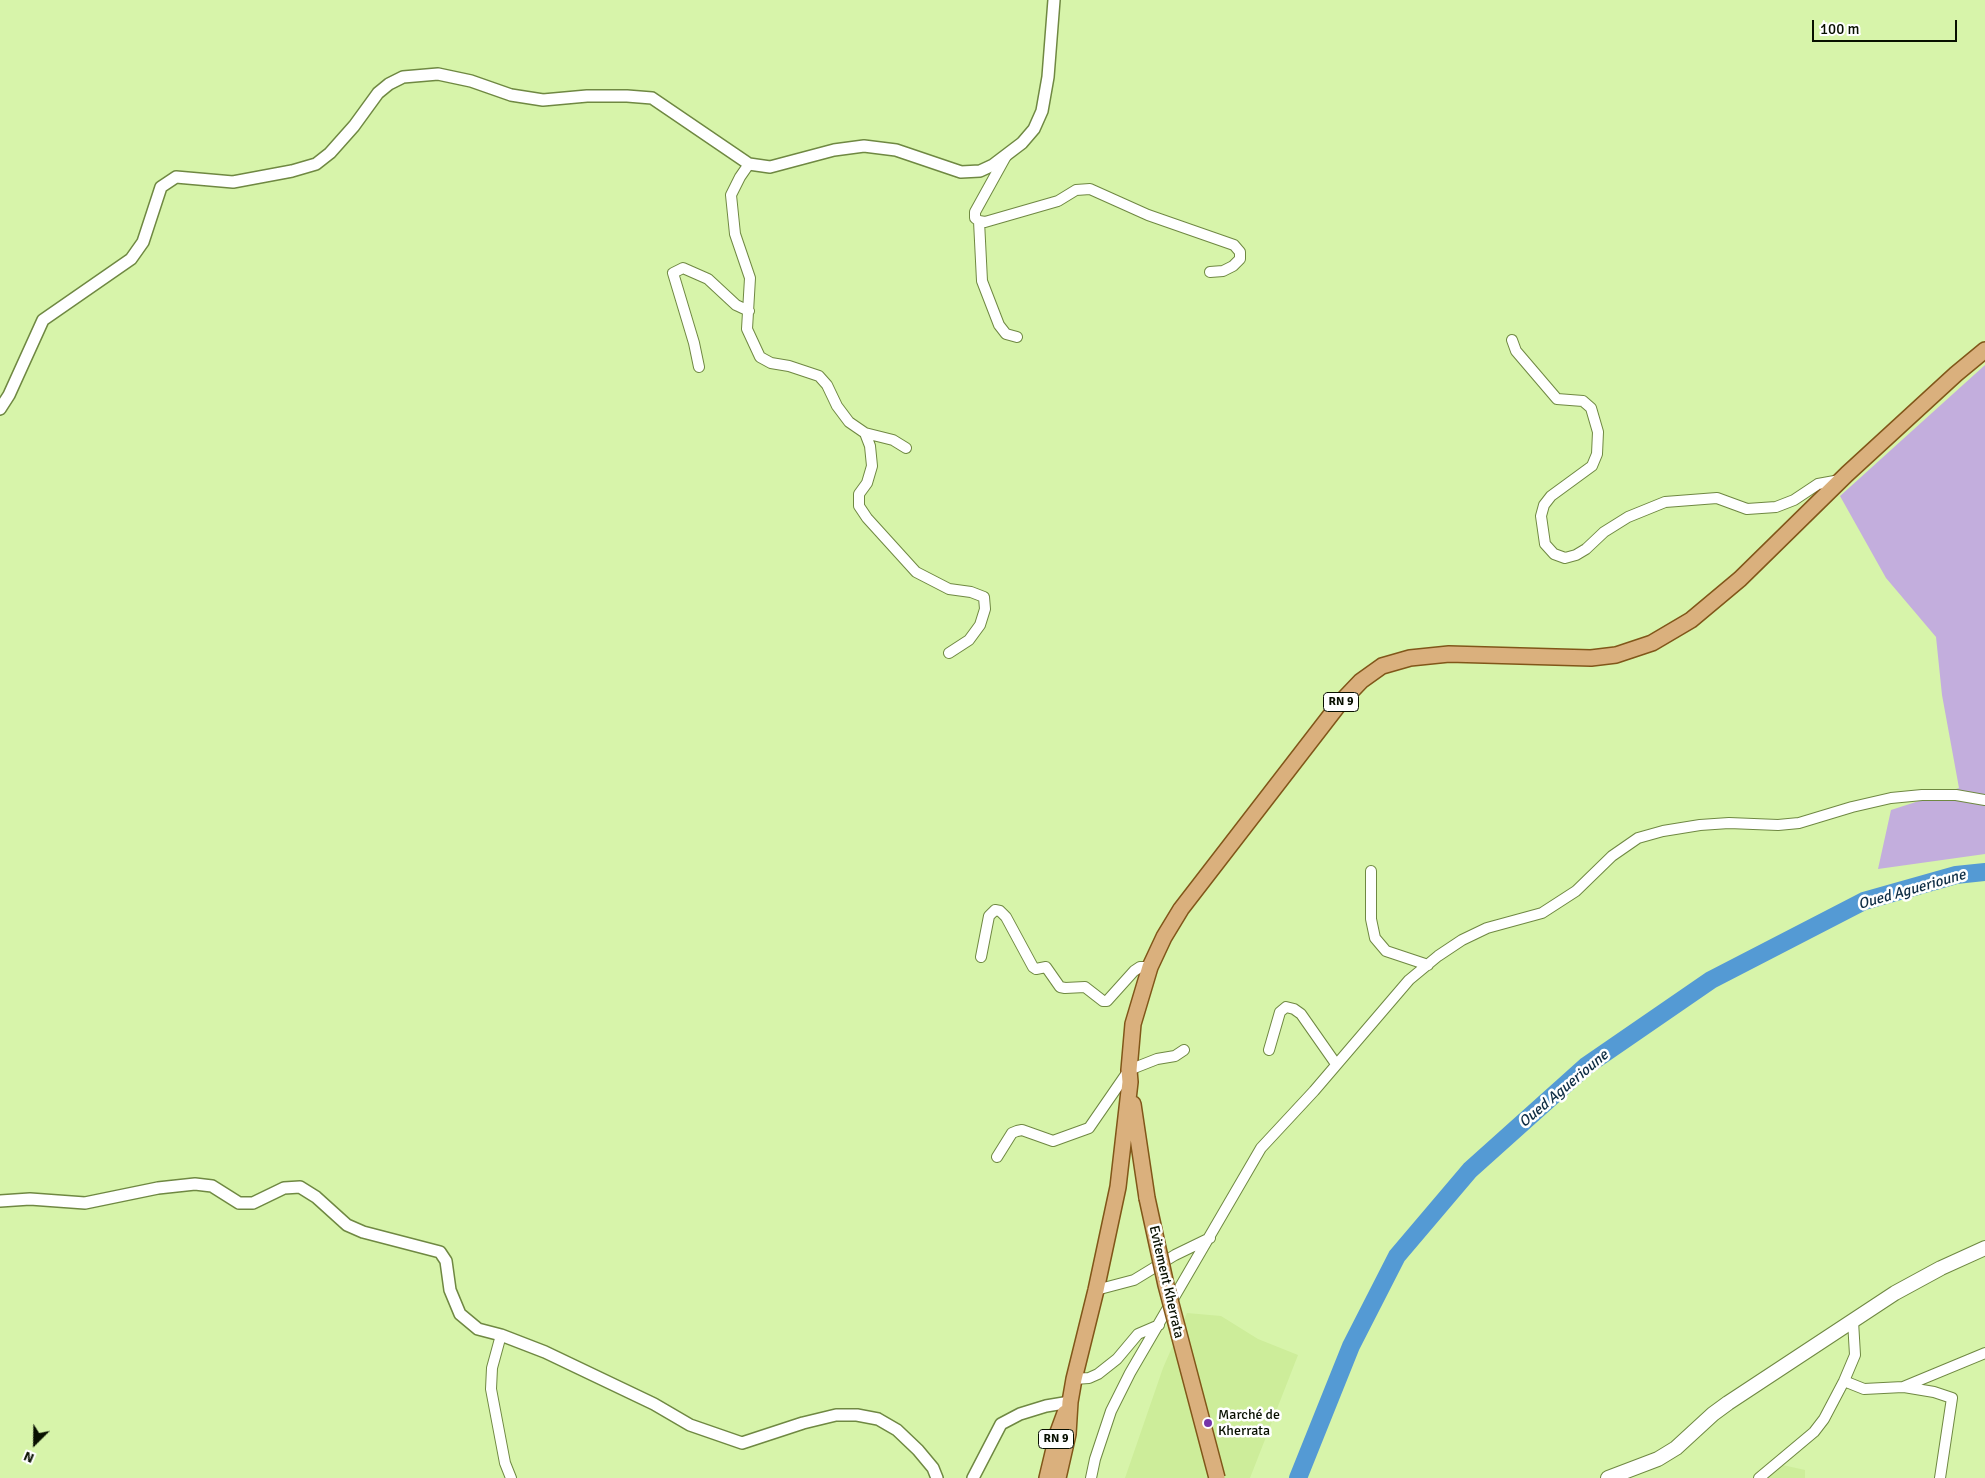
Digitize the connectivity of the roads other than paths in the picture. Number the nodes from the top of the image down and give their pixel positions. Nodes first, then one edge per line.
1 (1054, 0) edge
2 (1006, 156) junction
3 (750, 164) junction
4 (979, 221) junction
5 (1210, 272) dead end
6 (748, 311) junction
7 (1017, 338) dead end
8 (1512, 340) dead end
9 (1985, 350) edge
10 (699, 367) dead end
11 (0, 409) edge
12 (865, 433) junction
13 (906, 448) dead end
14 (1842, 480) junction
15 (949, 653) dead end
16 (1985, 800) edge
17 (1371, 870) dead end
18 (981, 957) dead end
19 (1428, 965) junction
20 (1150, 967) junction
21 (1184, 1050) dead end
22 (1268, 1050) dead end
23 (1336, 1064) junction
24 (1129, 1076) junction
25 (998, 1157) dead end
26 (0, 1200) edge
27 (1210, 1238) junction
28 (1985, 1248) edge
29 (1096, 1290) junction
30 (1853, 1321) junction
31 (1159, 1325) junction
32 (501, 1335) junction
33 (1985, 1353) edge
34 (1074, 1379) junction
35 (1844, 1381) junction
36 (1903, 1387) junction
37 (1070, 1402) junction
38 (511, 1478) edge
39 (937, 1478) edge
40 (972, 1478) edge
41 (1047, 1478) edge
42 (1058, 1478) edge
43 (1091, 1478) edge
44 (1217, 1478) edge
45 (1608, 1478) edge
46 (1759, 1478) edge
47 (1940, 1478) edge

1 - 2 street
2 - 3 street
2 - 4 street
3 - 6 street
3 - 11 street
4 - 5 street
4 - 7 street
6 - 10 street
6 - 12 street
8 - 14 street
9 - 14 main road, RN 9
12 - 13 street
12 - 15 street
14 - 20 main road, RN 9
16 - 19 street
17 - 19 street
18 - 20 street
19 - 23 street
20 - 24 main road, RN 9
21 - 24 street
22 - 23 street
23 - 27 street
24 - 25 street
24 - 29 main road, RN 9
24 - 44 main road, Evitement Kherrata, bridge
26 - 32 street
27 - 29 street
27 - 31 street
28 - 30 main road
29 - 34 main road, RN 9
30 - 35 street
30 - 45 main road
31 - 34 street
31 - 43 street
32 - 38 street
32 - 39 street
33 - 36 street
34 - 37 main road, RN 9
35 - 36 street
35 - 46 street
36 - 47 street
37 - 40 street
37 - 41 main road, RN 9
37 - 42 main road, RN 9

